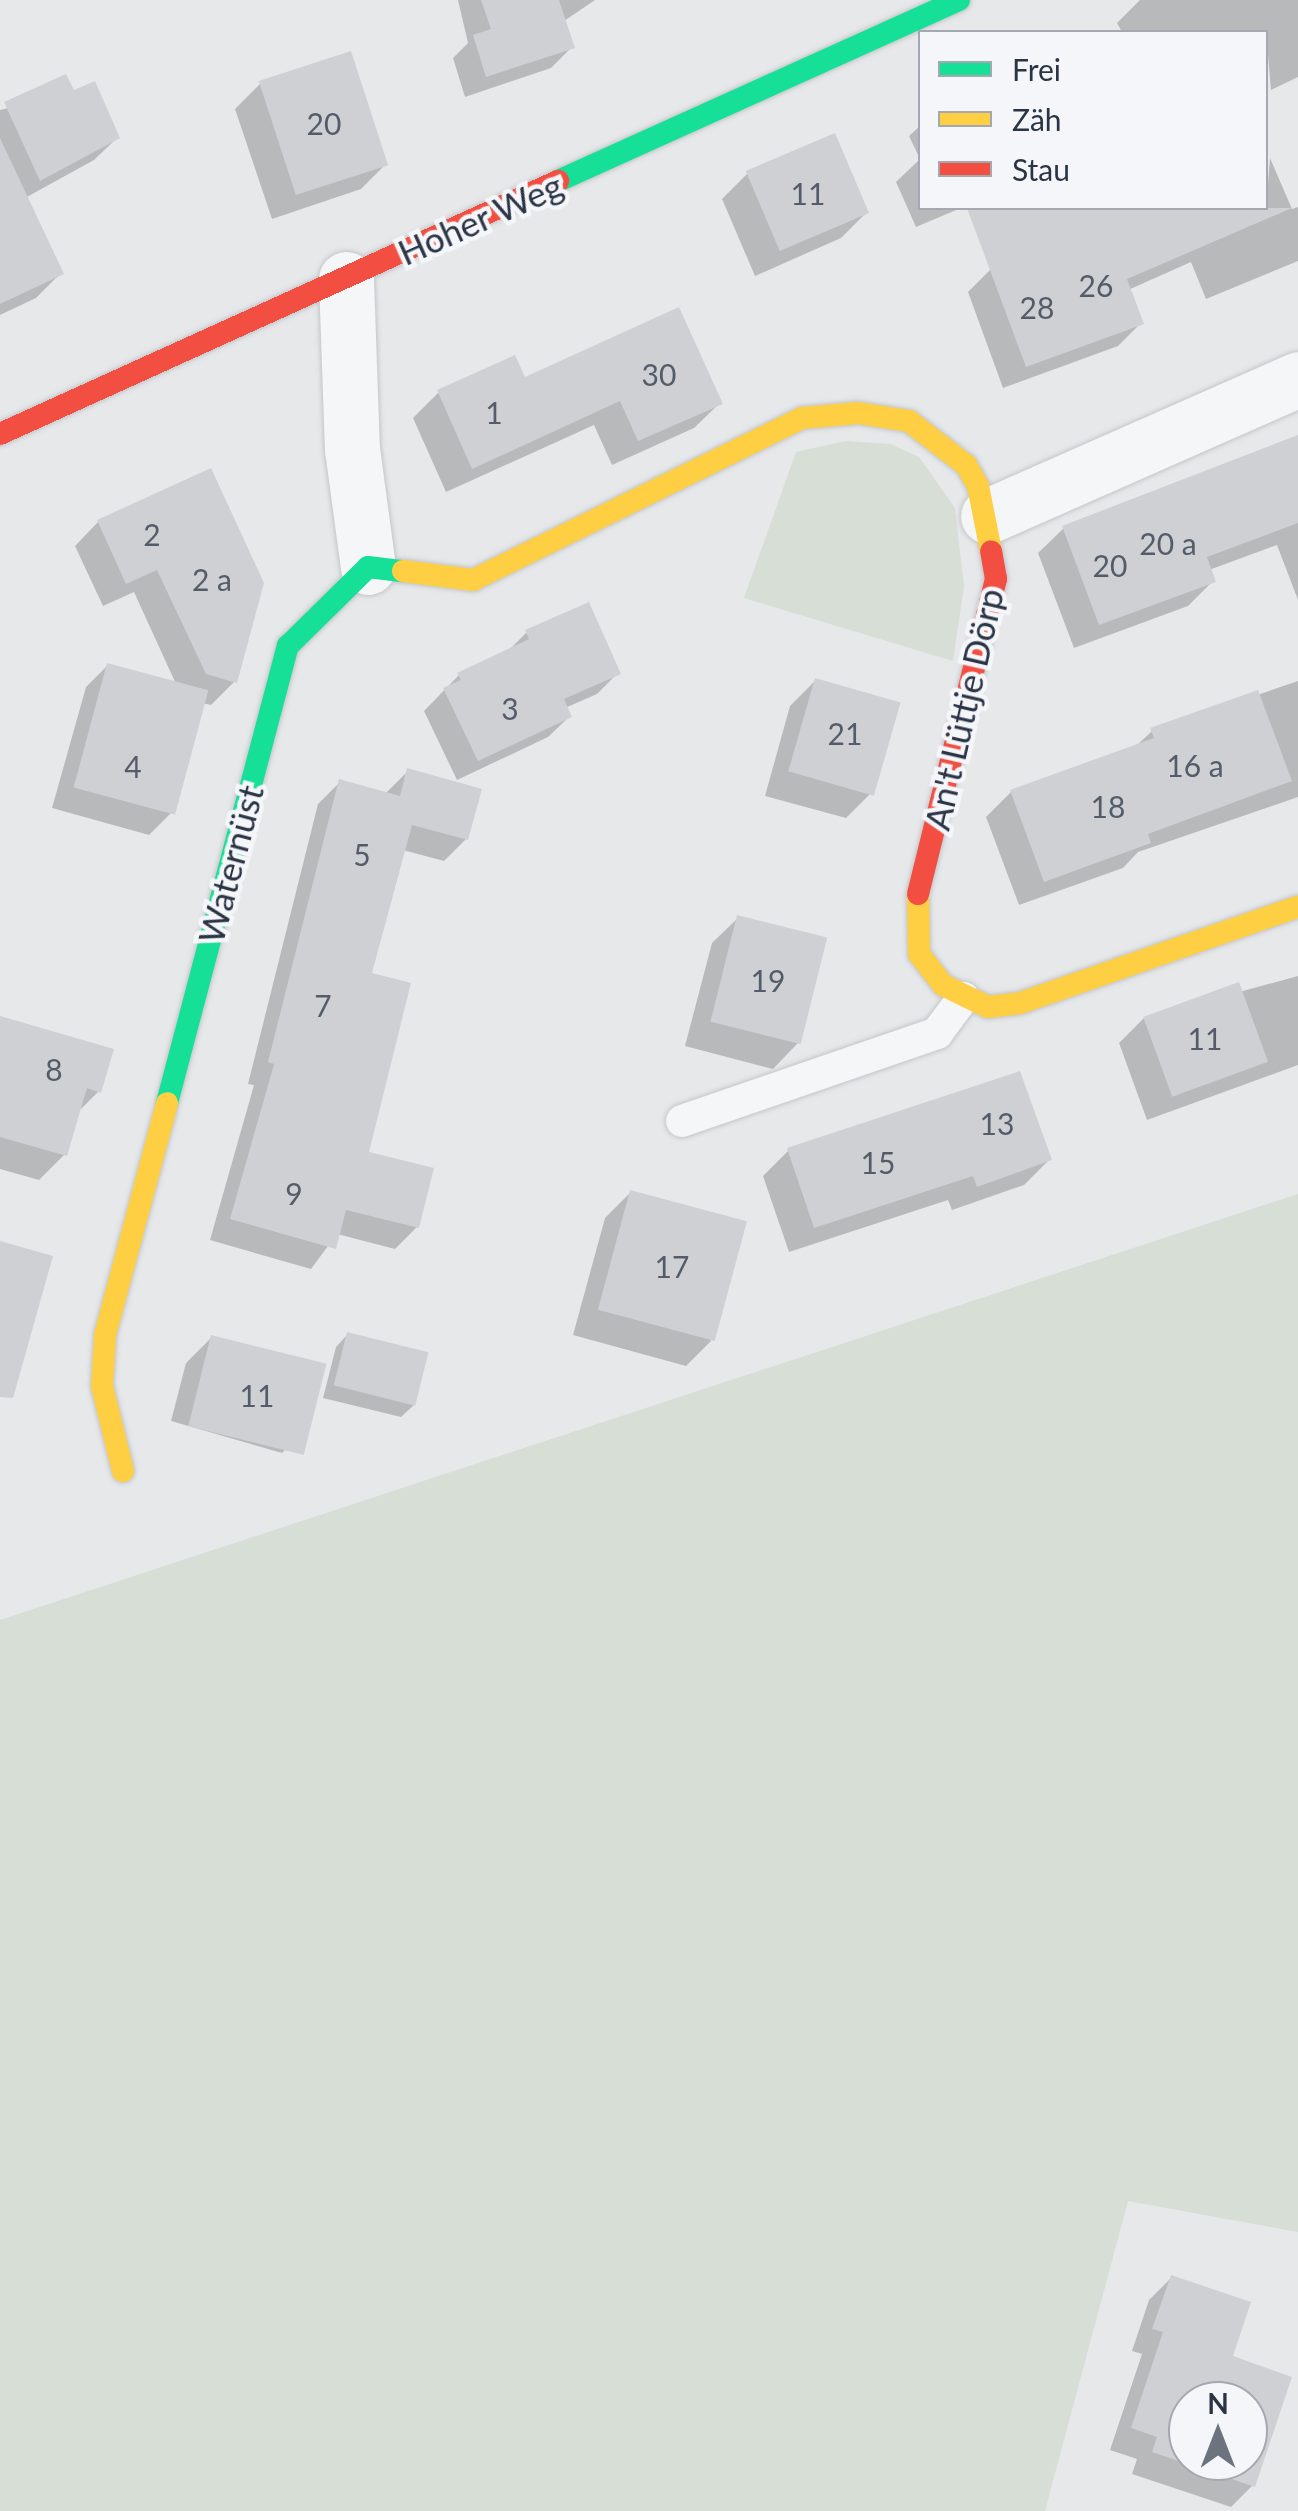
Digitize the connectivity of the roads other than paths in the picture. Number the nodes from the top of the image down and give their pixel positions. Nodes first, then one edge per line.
1 (960, 0) edge
2 (346, 279) junction
3 (1298, 379) edge
4 (0, 434) edge
5 (988, 516) junction
6 (368, 568) junction
7 (1298, 907) edge
8 (963, 998) junction
9 (682, 1121) dead end
10 (123, 1471) dead end

1 - 2 street, Hoher Weg
2 - 4 street, Hoher Weg
2 - 6 street
3 - 5 street
5 - 6 street, An't Lüttje Dörp
5 - 8 street, An't Lüttje Dörp
6 - 10 street, Waternüst
7 - 8 street
8 - 9 lane

